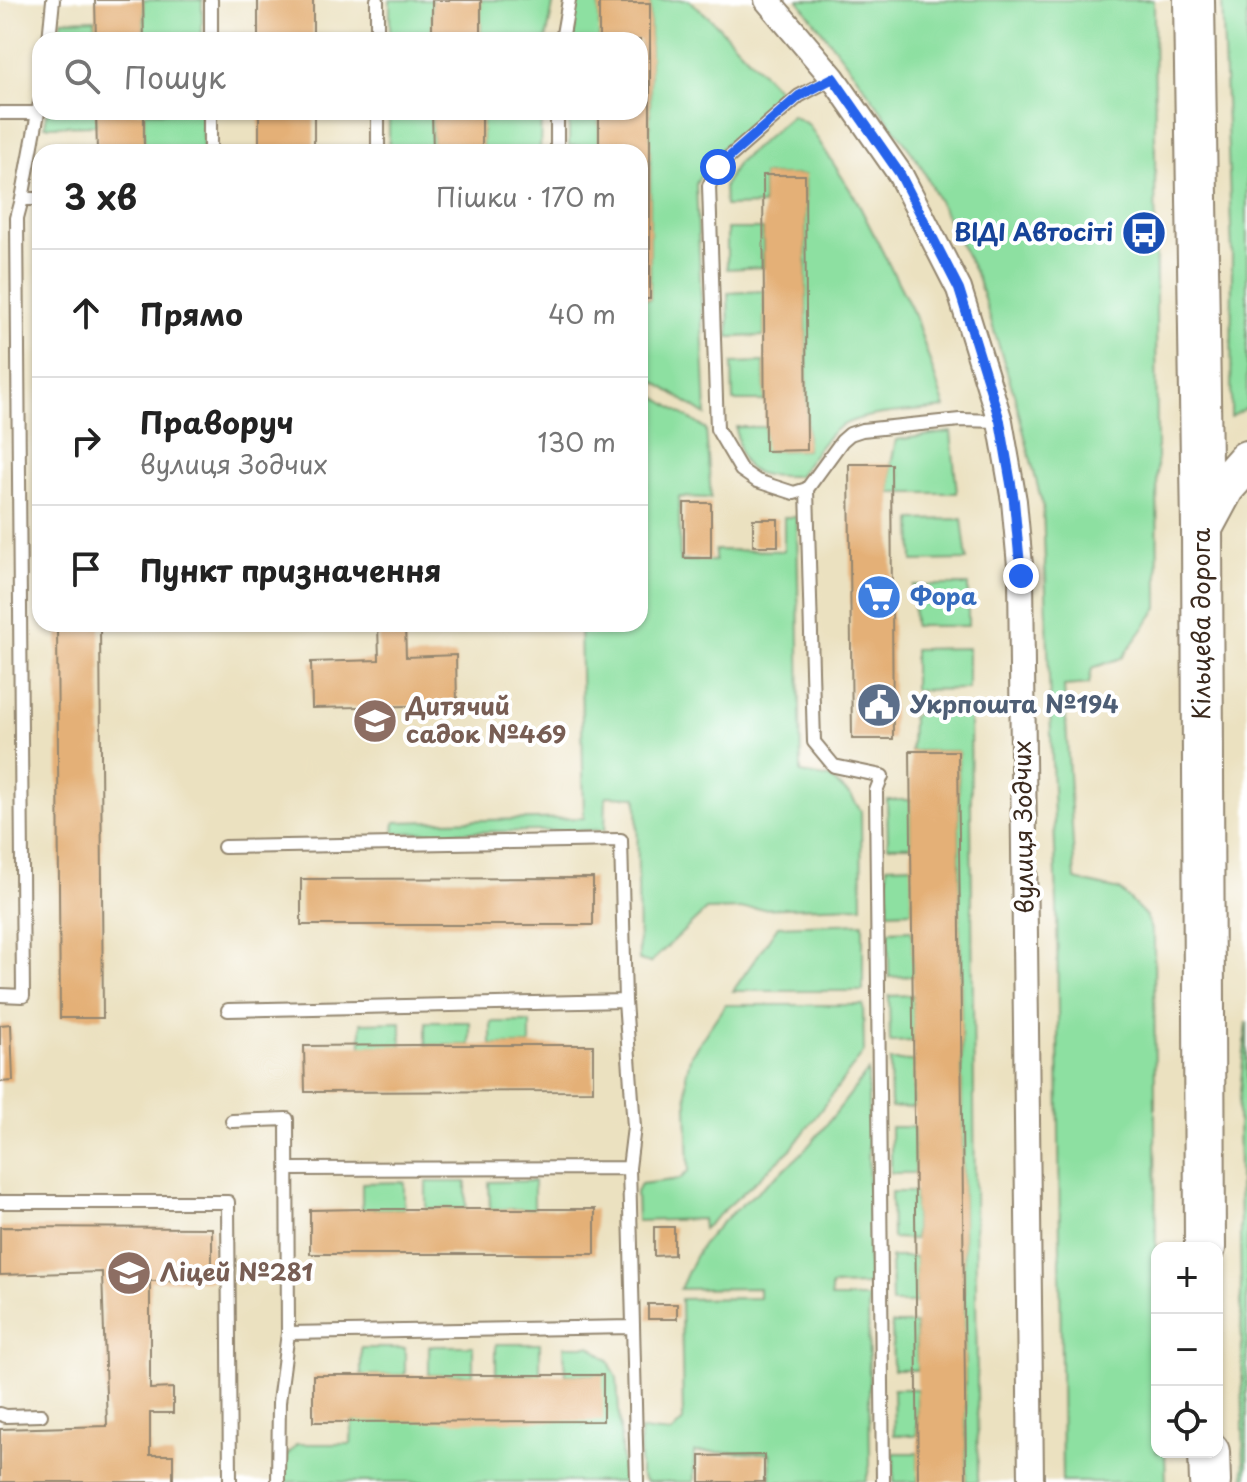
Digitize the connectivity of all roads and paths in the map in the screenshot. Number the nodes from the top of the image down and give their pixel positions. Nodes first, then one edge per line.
1 (53, 0) edge
2 (211, 0) edge
3 (377, 0) edge
4 (569, 0) edge
5 (767, 0) edge
6 (1194, 0) edge
7 (50, 32) edge
8 (211, 32) edge
9 (377, 32) edge
10 (563, 32) edge
11 (833, 78) junction
12 (32, 108) edge
13 (0, 113) edge
14 (37, 120) edge
15 (210, 120) edge
16 (378, 120) edge
17 (557, 120) edge
18 (32, 144) edge
19 (210, 144) edge
20 (378, 144) edge
21 (557, 144) edge
22 (32, 145) edge
23 (22, 199) junction
24 (32, 199) edge
25 (1000, 421) junction
26 (1247, 461) edge
27 (807, 489) junction
28 (1202, 528) junction
29 (224, 847) dead end
30 (0, 995) edge
31 (625, 1001) junction
32 (228, 1010) dead end
33 (232, 1121) dead end
34 (629, 1168) junction
35 (289, 1169) junction
36 (0, 1202) edge
37 (1205, 1242) edge
38 (633, 1327) junction
39 (288, 1333) junction
40 (0, 1414) edge
41 (41, 1415) dead end
42 (1209, 1458) edge
43 (230, 1482) edge
44 (278, 1482) edge
45 (637, 1482) edge
46 (883, 1482) edge
47 (1031, 1482) edge
48 (1210, 1482) edge

1 - 7 lane
2 - 8 lane
3 - 9 lane
4 - 10 lane
5 - 11 street, вулиця Зодчих
6 - 28 highway, Кільцева дорога
11 - 25 street, вулиця Зодчих
11 - 27 lane
12 - 13 lane
14 - 18 lane
15 - 19 lane
16 - 20 lane
17 - 21 lane
22 - 23 lane
23 - 24 lane
23 - 30 lane
25 - 27 lane
25 - 47 street, вулиця Зодчих
26 - 28 highway
27 - 46 lane
28 - 37 highway, Кільцева дорога
29 - 31 lane
31 - 32 lane
31 - 34 lane
33 - 35 lane
34 - 35 lane
34 - 38 lane
35 - 39 lane
36 - 43 lane
38 - 39 lane
38 - 45 lane
39 - 44 lane
40 - 41 lane
42 - 48 highway

